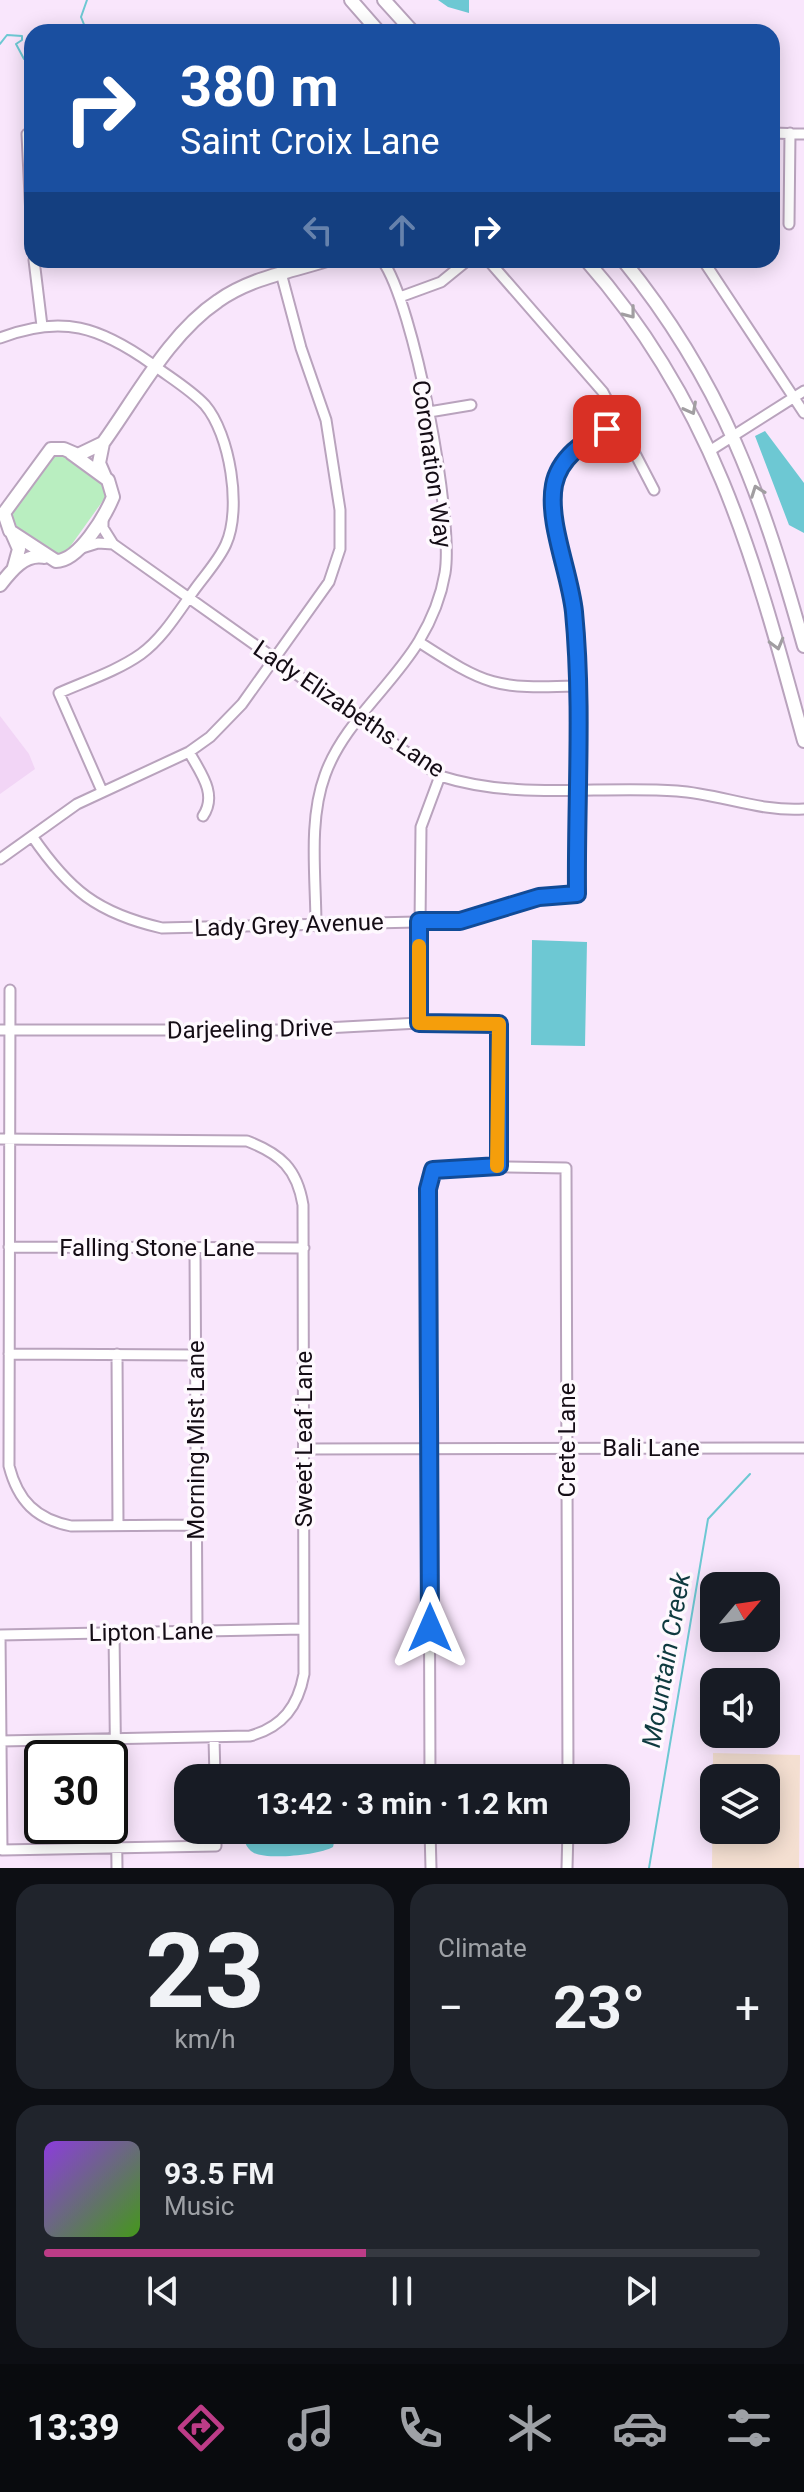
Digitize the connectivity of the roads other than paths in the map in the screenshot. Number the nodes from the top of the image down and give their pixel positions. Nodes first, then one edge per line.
1 (351, 0) edge
2 (384, 0) edge
3 (372, 24) edge
4 (406, 24) edge
5 (780, 133) edge
6 (790, 133) junction
7 (804, 134) edge
8 (789, 224) dead end
9 (35, 268) edge
10 (299, 268) edge
11 (386, 268) edge
12 (458, 268) edge
13 (495, 268) edge
14 (593, 268) edge
15 (629, 268) edge
16 (708, 268) edge
17 (281, 273) junction
18 (400, 297) junction
19 (42, 326) junction
20 (0, 338) edge
21 (157, 368) junction
22 (804, 391) edge
23 (794, 398) junction
24 (471, 405) dead end
25 (429, 412) junction
26 (804, 413) edge
27 (619, 423) junction
28 (735, 436) junction
29 (103, 443) junction
30 (711, 450) junction
31 (71, 453) junction
32 (105, 478) junction
33 (654, 490) dead end
34 (104, 513) junction
35 (12, 533) junction
36 (113, 544) junction
37 (76, 552) junction
38 (45, 557) junction
39 (14, 567) junction
40 (0, 585) edge
41 (189, 598) junction
42 (419, 642) junction
43 (804, 646) edge
44 (274, 659) junction
45 (577, 686) junction
46 (359, 721) junction
47 (804, 741) edge
48 (189, 752) junction
49 (440, 776) junction
50 (102, 791) junction
51 (576, 792) junction
52 (804, 809) edge
53 (203, 816) dead end
54 (32, 836) junction
55 (0, 859) edge
56 (419, 921) junction
57 (316, 926) junction
58 (10, 990) dead end
59 (419, 1023) junction
60 (5, 1030) edge
61 (5, 1139) edge
62 (499, 1166) junction
63 (9, 1247) junction
64 (304, 1248) junction
65 (195, 1249) junction
66 (9, 1354) junction
67 (117, 1354) junction
68 (196, 1355) junction
69 (567, 1448) junction
70 (804, 1448) edge
71 (305, 1449) junction
72 (429, 1449) junction
73 (118, 1525) junction
74 (196, 1525) junction
75 (303, 1629) junction
76 (197, 1631) junction
77 (114, 1633) junction
78 (0, 1635) edge
79 (214, 1738) junction
80 (116, 1740) joint
81 (1, 1741) edge
82 (24, 1741) edge
83 (215, 1764) edge
84 (430, 1764) edge
85 (568, 1764) edge
86 (117, 1844) edge
87 (216, 1844) edge
88 (430, 1844) edge
89 (568, 1844) edge
90 (117, 1848) junction
91 (117, 1868) edge
92 (431, 1868) edge
93 (567, 1868) edge

1 - 3 main road
2 - 4 main road
5 - 6 street
6 - 7 street
6 - 8 street
9 - 19 street
10 - 17 main road
11 - 18 street, Coronation Way
12 - 18 street
13 - 27 street
14 -> 30 main road
15 - 28 main road
16 - 23 street
17 - 21 main road
17 - 44 street
18 - 25 street, Coronation Way
19 - 20 street
19 - 21 street
21 - 29 main road
21 - 41 street
22 - 23 street
23 - 26 street
23 - 28 street
24 - 25 street
25 - 42 street, Coronation Way
27 - 33 street
27 - 45 street
28 - 30 street
43 -> 28 main road
29 - 31 main road
29 - 32 main road
30 -> 47 main road
31 - 32 main road
31 - 35 main road
32 - 34 main road
34 - 36 street
34 - 37 main road
35 - 38 main road
35 - 39 main road
36 - 37 street
36 - 41 street, Lady Elizabeths Lane
37 - 38 main road
38 - 39 main road
39 - 40 main road
41 - 44 street, Lady Elizabeths Lane
41 - 50 street
42 - 45 street
42 - 46 street, Coronation Way
44 - 46 street, Lady Elizabeths Lane
44 - 48 street
45 - 51 street
46 - 49 street, Lady Elizabeths Lane
46 - 57 street, Coronation Way
48 - 50 street
48 - 53 street
49 - 51 street, Lady Elizabeths Lane
49 - 56 street
50 - 54 street
51 - 52 street, Lady Elizabeths Lane
51 - 56 street, Lady Grey Avenue
54 - 55 street
54 - 57 street, Lady Grey Avenue
56 - 57 street, Lady Grey Avenue
56 - 59 street
58 - 60 street
59 - 60 street, Darjeeling Drive
59 - 62 street, Darjeeling Drive
60 - 61 street
61 - 63 street
61 - 64 street, Sweet Leaf Lane
62 - 69 street, Crete Lane
62 - 72 street
63 - 65 street, Falling Stone Lane
63 - 66 street
64 - 65 street, Falling Stone Lane
64 - 71 street, Sweet Leaf Lane
65 - 68 street, Morning Mist Lane
66 - 67 street
66 - 73 street
67 - 68 street
67 - 73 street
68 - 74 street, Morning Mist Lane
69 - 70 street, Bali Lane
69 - 72 street, Bali Lane
69 - 85 street, Crete Lane
71 - 72 street, Bali Lane
71 - 75 street, Sweet Leaf Lane
72 - 84 street
73 - 74 street
74 - 76 street, Morning Mist Lane
75 - 76 street, Lipton Lane
75 - 79 street, Sweet Leaf Lane
76 - 77 street, Lipton Lane
77 - 78 street, Lipton Lane
77 - 80 street
78 - 81 street
79 - 80 street, Sweet Leaf Lane
79 - 83 street
81 - 82 street, Sweet Leaf Lane
81 - 90 street
86 - 90 street
87 - 90 street
88 - 92 street
89 - 93 street
90 - 91 street

